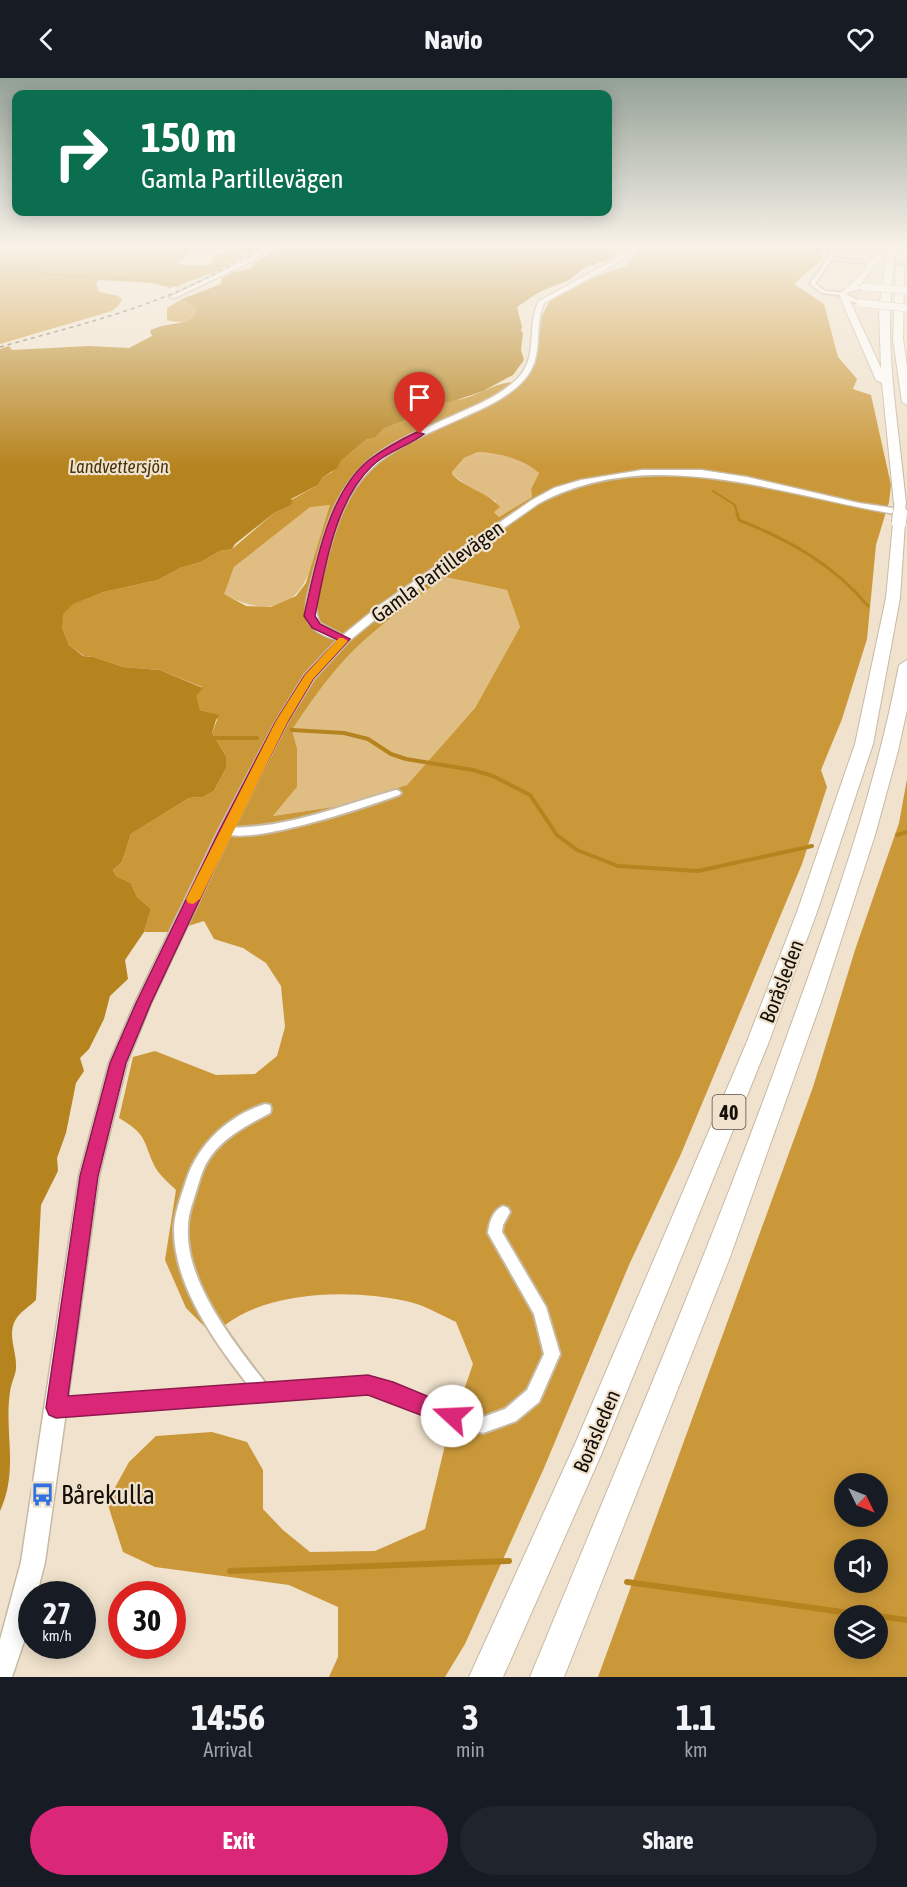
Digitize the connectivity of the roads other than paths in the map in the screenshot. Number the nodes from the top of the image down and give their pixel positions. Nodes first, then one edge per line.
1 (536, 319) edge
2 (855, 319) edge
3 (884, 319) edge
4 (898, 319) edge
5 (907, 402) edge
6 (890, 404) junction
7 (902, 513) edge
8 (345, 639) junction
9 (907, 665) edge
10 (396, 793) dead end
11 (225, 831) junction
12 (265, 1109) dead end
13 (503, 1212) dead end
14 (263, 1392) junction
15 (56, 1408) junction
16 (0, 1674) edge
17 (486, 1677) edge
18 (547, 1677) edge

1 - 8 street
2 - 6 highway
3 - 6 highway, Boråsleden / 40
4 - 5 highway
6 - 7 highway, Boråsleden / 40
7 - 8 street, Gamla Partillevägen
7 - 17 highway, Boråsleden / 40
8 - 11 street, Gamla Partillevägen
9 - 18 highway, Boråsleden / 40
10 - 11 street
11 - 15 street, Gamla Partillevägen
12 - 14 street
13 - 14 street
14 - 15 street
15 - 16 street, Gamla Partillevägen

